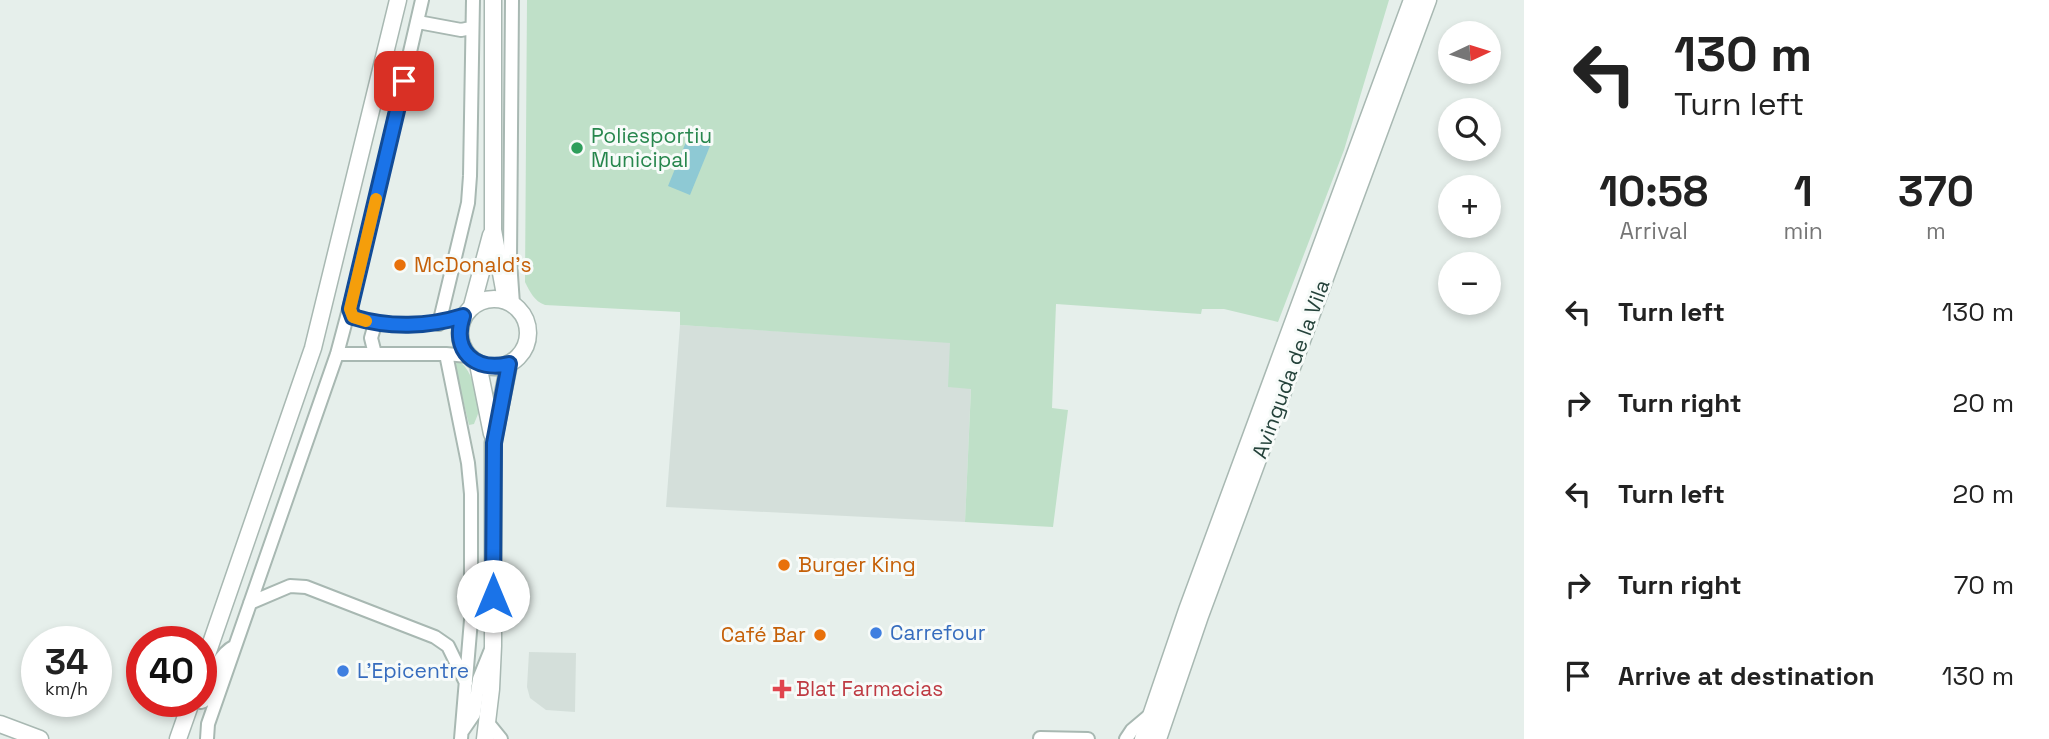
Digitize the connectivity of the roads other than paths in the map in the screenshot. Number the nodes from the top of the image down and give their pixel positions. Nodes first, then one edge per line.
1 (398, 0) edge
2 (422, 0) edge
3 (473, 0) edge
4 (494, 0) edge
5 (512, 0) edge
6 (1412, 0) edge
7 (1428, 0) edge
8 (418, 22) junction
9 (471, 28) junction
10 (493, 230) junction
11 (510, 302) junction
12 (350, 309) junction
13 (467, 311) junction
14 (375, 324) junction
15 (439, 324) junction
16 (337, 354) junction
17 (375, 354) junction
18 (446, 354) junction
19 (473, 360) junction
20 (509, 364) junction
21 (494, 443) junction
22 (250, 603) junction
23 (217, 626) edge
24 (235, 646) junction
25 (493, 646) junction
26 (217, 666) edge
27 (467, 685) junction
28 (1151, 713) junction
29 (188, 717) edge
30 (0, 724) edge
31 (486, 731) edge
32 (462, 735) edge
33 (177, 738) edge
34 (1040, 738) edge
35 (40, 739) edge
36 (207, 739) edge
37 (501, 739) edge
38 (1088, 739) edge
39 (1126, 739) edge
40 (1143, 739) edge
41 (1158, 739) edge

1 - 23 street
2 - 8 street
3 - 9 street
4 - 10 street
5 - 11 street
6 - 28 street, Avinguda de la Vila
7 - 41 street, Avinguda de la Vila
8 - 9 street
8 - 12 street
9 - 15 street
10 - 11 street
10 - 13 street
11 - 13 street
11 - 20 street
12 - 14 street
12 - 16 street
13 - 15 street
13 - 19 street
14 - 15 street
14 - 17 street
16 - 17 street
16 - 22 street
17 - 18 street
18 - 19 street
18 - 27 street
19 - 20 street
19 - 21 street
20 - 21 street
21 - 25 street
22 - 24 street
22 - 27 street
24 - 26 street
24 - 36 street
25 - 31 street
25 - 32 street
27 - 32 street
28 - 39 street, Avinguda de la Vila
28 - 40 street, Avinguda de la Vila
29 - 33 street
30 - 35 street
31 - 37 street
34 - 38 street

